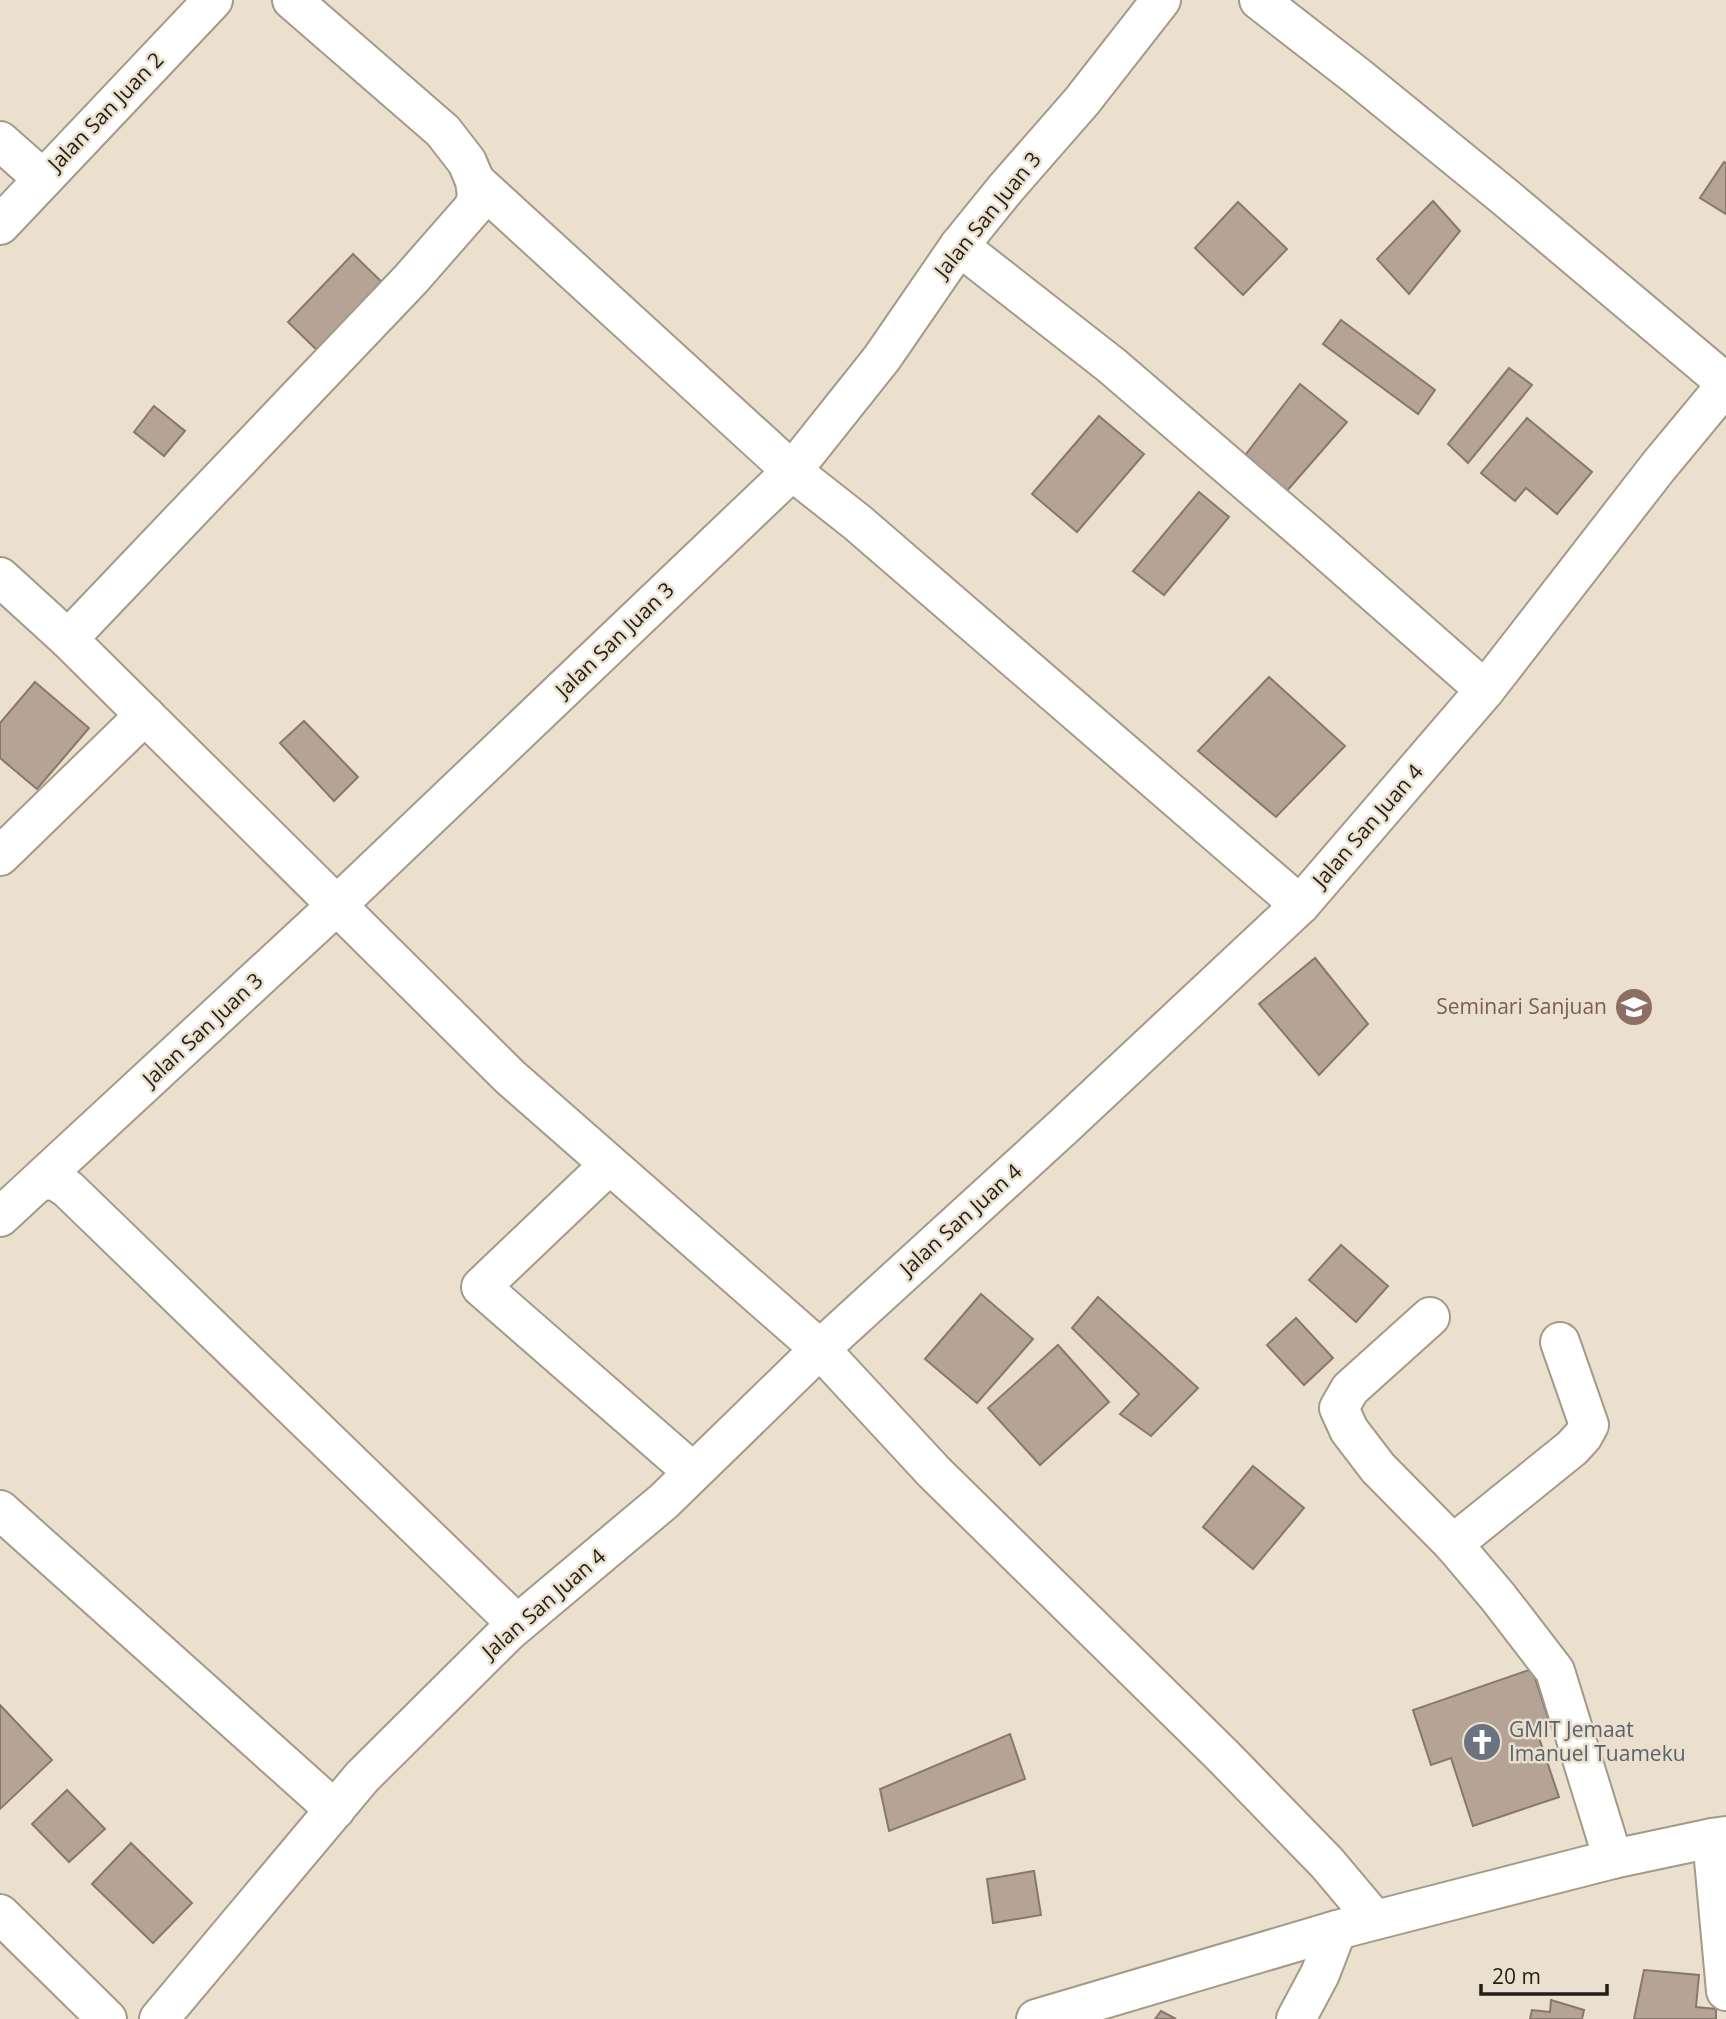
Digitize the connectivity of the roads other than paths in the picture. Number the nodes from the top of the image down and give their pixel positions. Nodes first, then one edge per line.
1 (213, 0) edge
2 (292, 0) edge
3 (1161, 0) edge
4 (1259, 0) edge
5 (0, 141) edge
6 (43, 178) junction
7 (475, 181) junction
8 (0, 225) edge
9 (959, 246) junction
10 (1726, 384) edge
11 (792, 471) junction
12 (0, 577) edge
13 (68, 639) junction
14 (1485, 690) junction
15 (145, 715) junction
16 (0, 856) edge
17 (337, 905) junction
18 (1300, 905) junction
19 (610, 1165) junction
20 (41, 1180) junction
21 (0, 1217) edge
22 (1430, 1317) dead end
23 (1560, 1342) dead end
24 (820, 1349) junction
25 (693, 1472) junction
26 (0, 1510) edge
27 (1453, 1544) junction
28 (517, 1624) junction
29 (335, 1810) junction
30 (1719, 1837) edge
31 (1613, 1859) junction
32 (0, 1914) edge
33 (1375, 1920) junction
34 (1337, 1930) junction
35 (1726, 1991) edge
36 (107, 2019) edge
37 (159, 2019) edge
38 (1036, 2019) edge
39 (1296, 2019) edge

1 - 6 street, Jalan San Juan 2
2 - 7 street
3 - 9 street, Jalan San Juan 3
4 - 10 street
5 - 6 street
6 - 8 street, Jalan San Juan 2
7 - 11 street
7 - 13 street
9 - 11 street, Jalan San Juan 3
9 - 14 street
10 - 14 street, Jalan San Juan 4
11 - 17 street, Jalan San Juan 3
11 - 18 street
12 - 13 street
13 - 15 street
14 - 18 street, Jalan San Juan 4
15 - 16 street
15 - 17 street
17 - 19 street
17 - 20 street, Jalan San Juan 3
18 - 24 street, Jalan San Juan 4
19 - 24 street
19 - 25 street
20 - 21 street, Jalan San Juan 3
20 - 28 street
22 - 27 street
23 - 27 street
24 - 25 street, Jalan San Juan 4
24 - 33 street
25 - 28 street, Jalan San Juan 4
26 - 29 street
27 - 31 street
28 - 29 street, Jalan San Juan 4
29 - 37 street, Jalan San Juan 4
30 - 31 street
30 - 35 street
31 - 33 street
32 - 36 street
33 - 34 street
34 - 38 street
34 - 39 street

